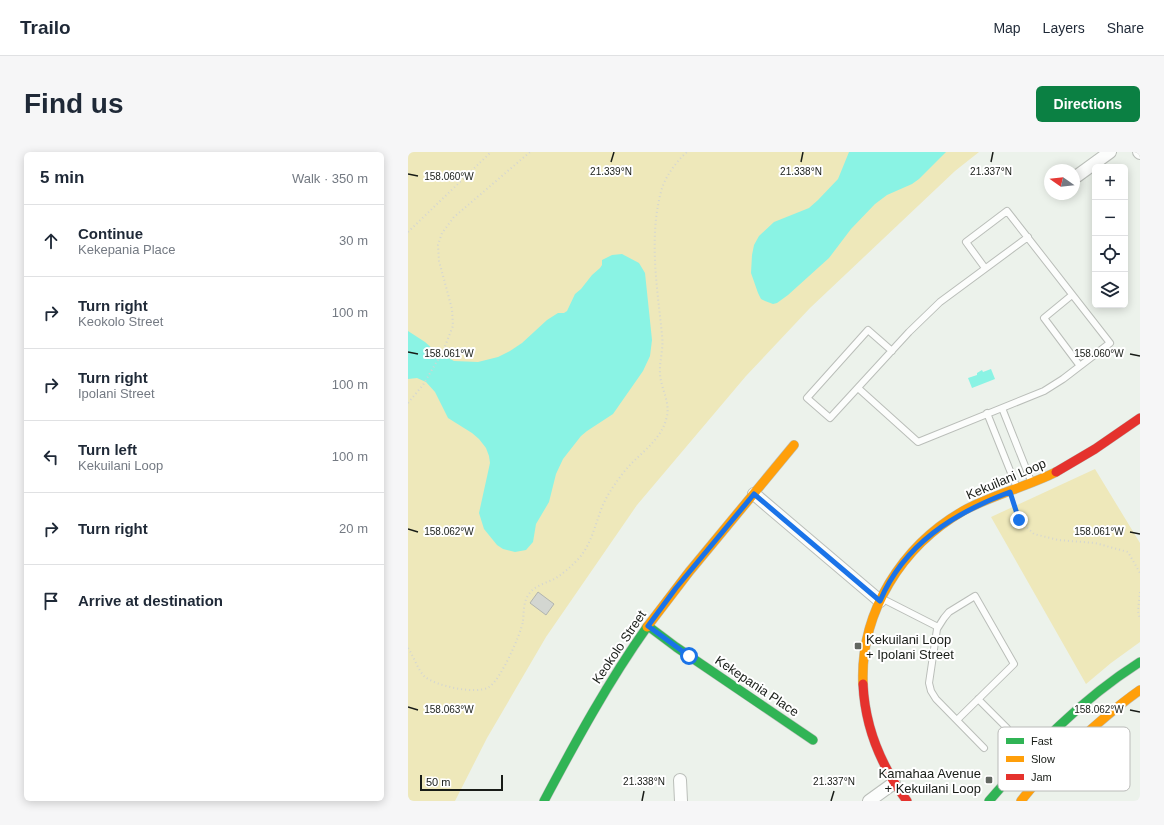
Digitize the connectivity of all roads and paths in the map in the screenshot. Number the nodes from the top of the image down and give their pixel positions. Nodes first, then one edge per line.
1 (490, 152) edge
2 (530, 152) edge
3 (687, 152) edge
4 (1110, 152) edge
5 (1080, 174) edge
6 (408, 232) edge
7 (1028, 237) junction
8 (985, 268) junction
9 (1072, 295) junction
10 (892, 351) junction
11 (1080, 366) junction
12 (858, 388) junction
13 (408, 403) edge
14 (1002, 408) junction
15 (987, 414) junction
16 (1140, 418) edge
17 (794, 445) dead end
18 (1032, 483) junction
19 (1013, 490) junction
20 (754, 494) junction
21 (1140, 573) edge
22 (1140, 592) edge
23 (881, 599) junction
24 (1140, 619) edge
25 (648, 626) junction
26 (938, 627) junction
27 (408, 648) edge
28 (1140, 662) edge
29 (1140, 690) edge
30 (978, 698) junction
31 (957, 720) junction
32 (1006, 727) edge
33 (1058, 727) edge
34 (1092, 727) edge
35 (813, 740) dead end
36 (984, 748) dead end
37 (680, 780) dead end
38 (894, 783) junction
39 (998, 790) edge
40 (1029, 791) edge
41 (544, 801) edge
42 (681, 801) edge
43 (869, 801) edge
44 (907, 801) edge
45 (989, 801) edge
46 (1021, 801) edge

1 - 6 path
2 - 13 path
3 - 27 path
4 - 5 street
7 - 8 lane
7 - 8 lane
7 - 9 lane
8 - 10 lane
9 - 11 lane
9 - 11 lane
10 - 12 lane
10 - 12 lane
11 - 14 lane
12 - 15 lane
14 - 15 lane
14 - 18 lane
15 - 19 lane
16 - 18 street, Kekuilani Loop
17 - 20 street, Keokolo Street
18 - 19 street, Kekuilani Loop
19 - 21 path
19 - 23 street, Kekuilani Loop
20 - 23 street
20 - 25 street, Keokolo Street
22 - 24 path
23 - 26 lane
23 - 38 street, Kekuilani Loop
25 - 35 street, Kekepania Place
25 - 41 street, Keokolo Street
26 - 30 lane
26 - 31 lane
28 - 33 street
29 - 34 street
30 - 31 lane
30 - 32 lane
31 - 36 lane
37 - 42 street
38 - 43 street
38 - 44 street, Kekuilani Loop
39 - 45 street
40 - 46 street

